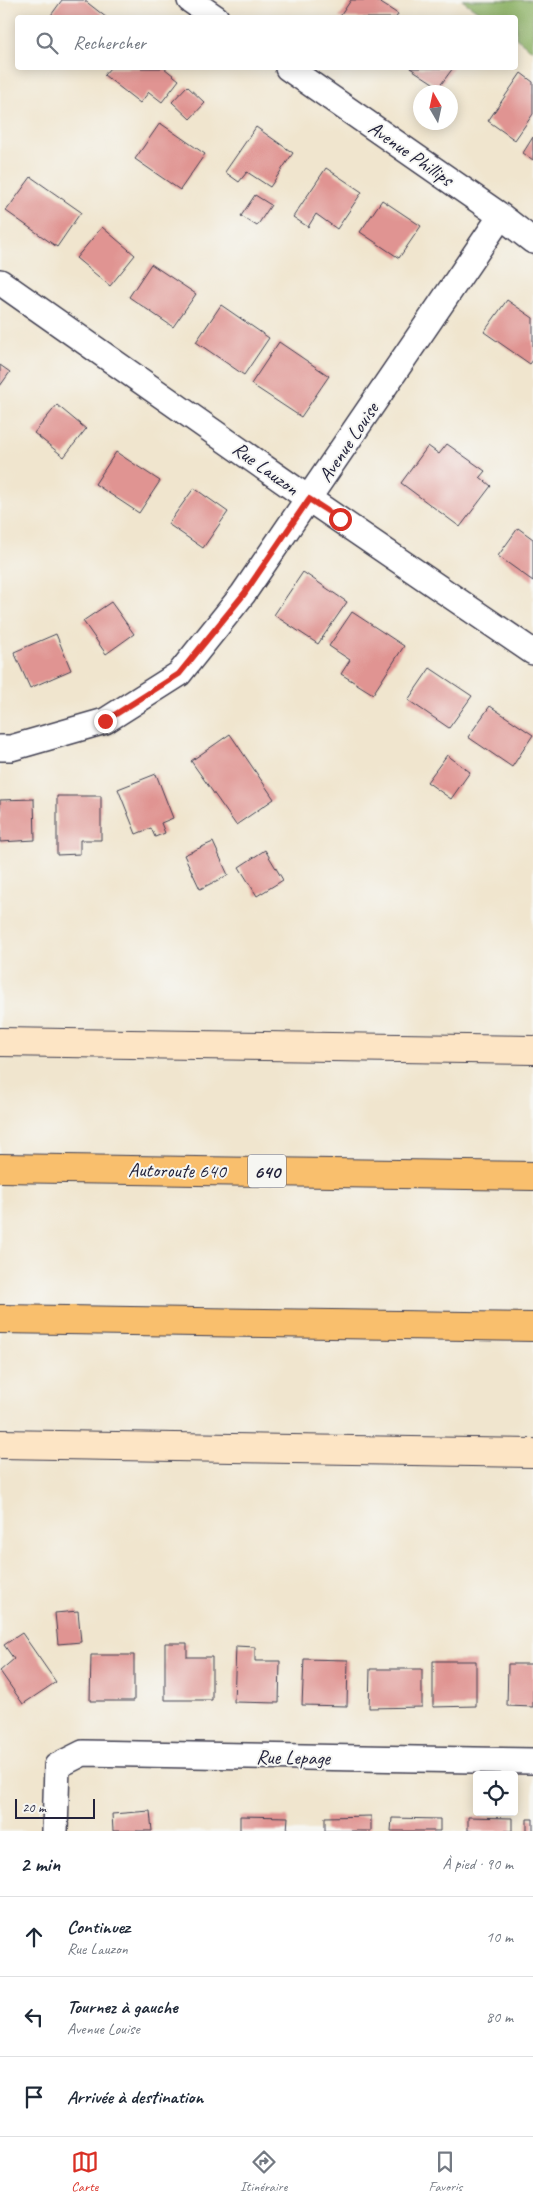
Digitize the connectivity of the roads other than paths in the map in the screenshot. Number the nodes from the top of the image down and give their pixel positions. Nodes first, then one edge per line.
1 (190, 0) edge
2 (212, 15) edge
3 (291, 70) edge
4 (501, 216) junction
5 (533, 240) edge
6 (0, 282) edge
7 (309, 499) junction
8 (533, 652) edge
9 (0, 748) edge
10 (0, 1042) edge
11 (533, 1050) edge
12 (0, 1168) edge
13 (533, 1176) edge
14 (0, 1319) edge
15 (533, 1326) edge
16 (0, 1444) edge
17 (533, 1454) edge
18 (533, 1761) edge
19 (54, 1831) edge

1 - 2 street
3 - 4 street, Avenue Phillips
4 - 5 street, Avenue Phillips
4 - 7 street, Avenue Louise
6 - 7 street, Rue Lauzon
7 - 8 street, Rue Lauzon
7 - 9 street, Avenue Louise
10 - 11 main road
12 - 13 highway, Autoroute 640 / 640
14 - 15 highway
16 - 17 main road
18 - 19 street, Rue Lepage

